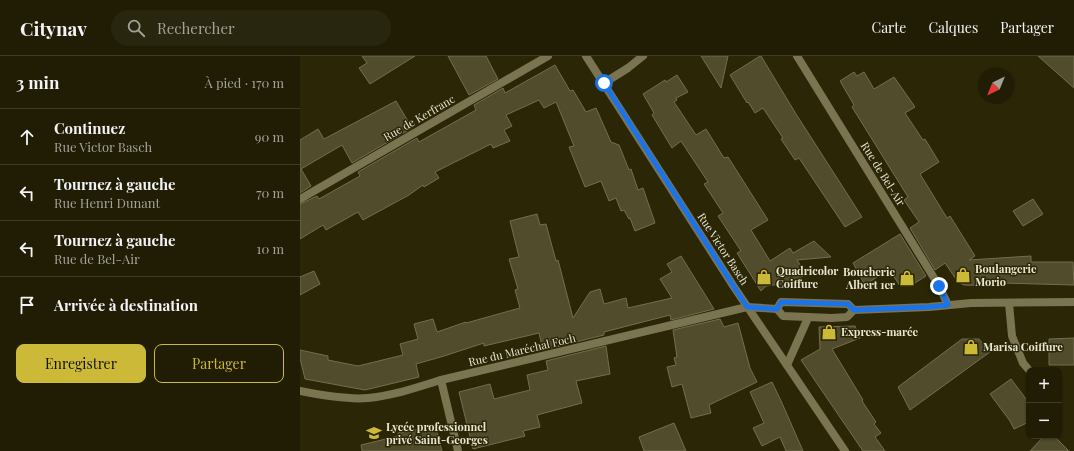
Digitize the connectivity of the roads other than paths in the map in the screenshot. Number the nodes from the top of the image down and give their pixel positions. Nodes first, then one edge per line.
1 (548, 56) edge
2 (586, 56) edge
3 (642, 56) edge
4 (797, 56) edge
5 (604, 83) junction
6 (300, 199) edge
7 (1074, 302) edge
8 (1009, 303) junction
9 (948, 305) junction
10 (747, 307) junction
11 (777, 309) junction
12 (854, 310) junction
13 (808, 318) junction
14 (787, 365) junction
15 (1026, 367) edge
16 (441, 380) junction
17 (300, 390) edge
18 (458, 451) edge
19 (845, 451) edge

1 - 6 street, Rue de Kerfranc
2 - 5 street, Rue Victor Basch
3 - 5 street
4 - 9 street, Rue de Bel-Air
5 - 10 street, Rue Victor Basch
7 - 8 street
8 - 9 street
8 - 15 street
9 - 12 street
10 - 11 street, Rue du Maréchal Foch
10 - 14 street, Rue Victor Basch
10 - 16 street, Rue du Maréchal Foch
11 - 12 street
11 - 13 street
12 - 13 street
13 - 14 street
14 - 19 street, Rue Victor Basch
16 - 17 street, Rue du Maréchal Foch
16 - 18 street

